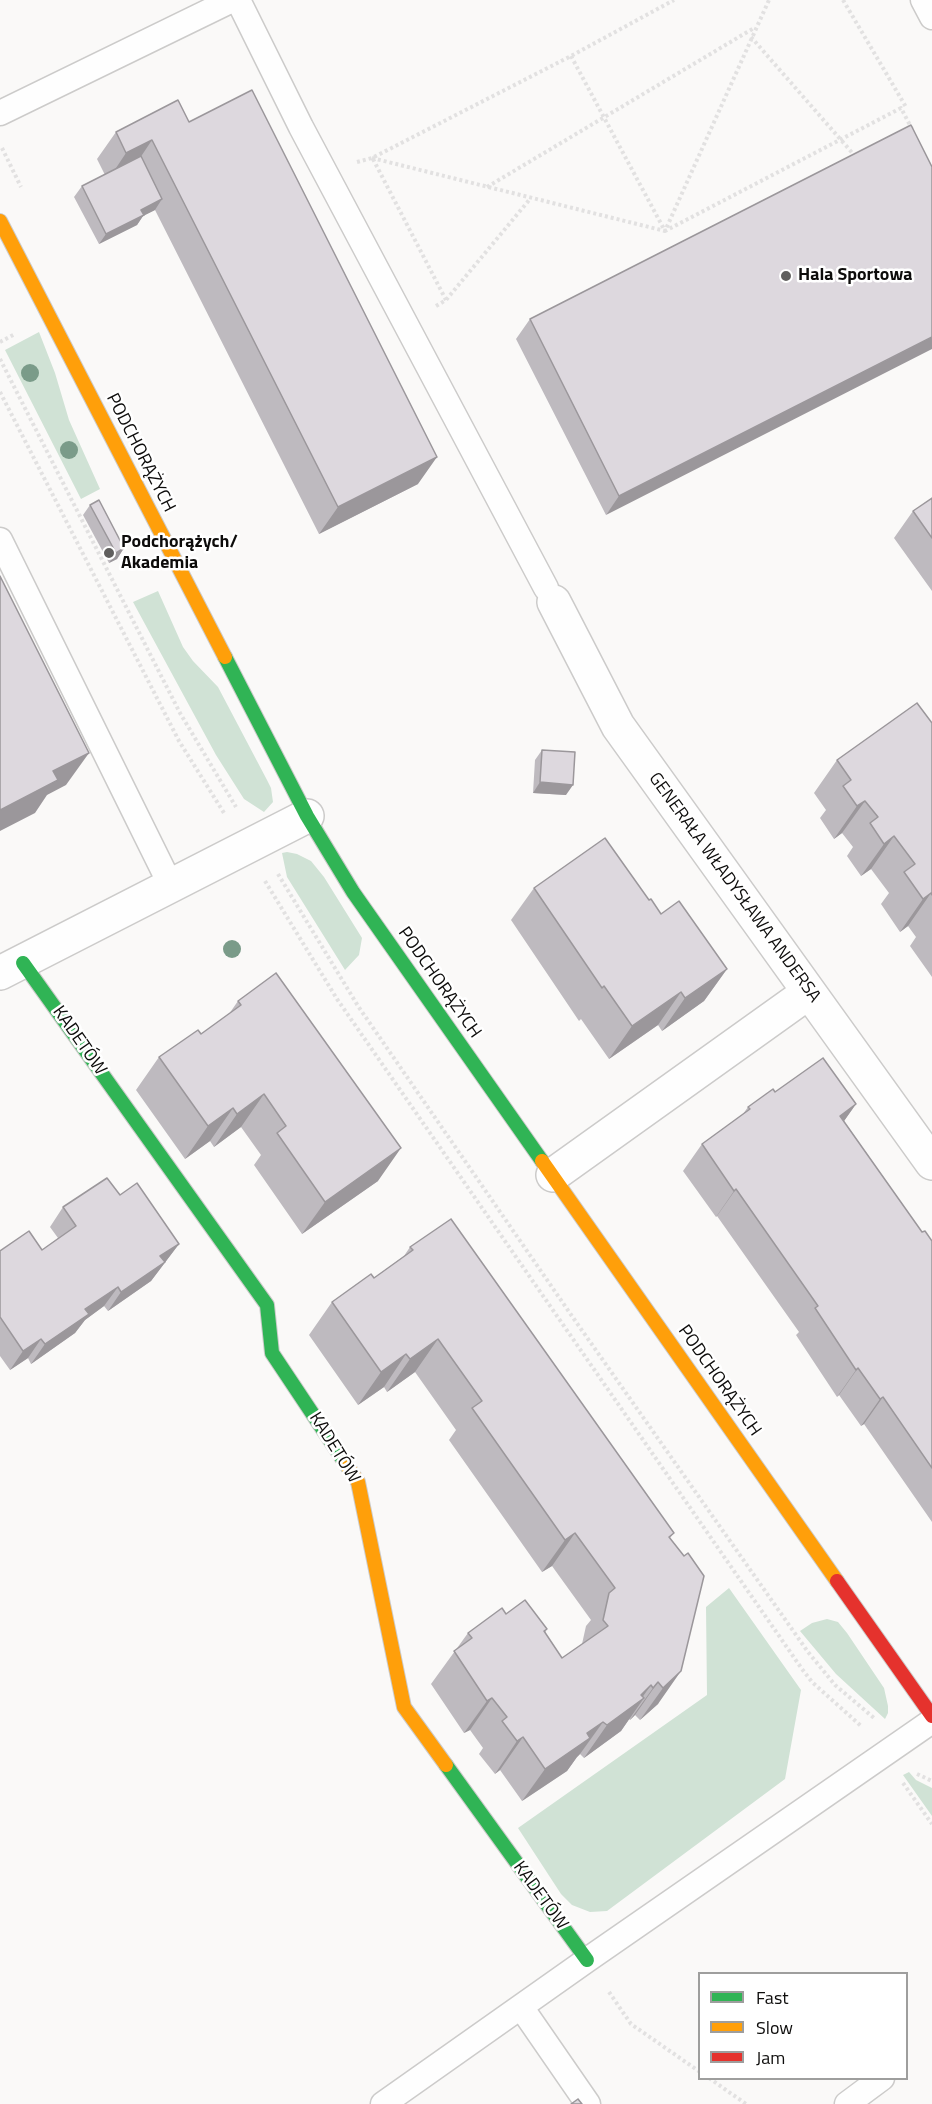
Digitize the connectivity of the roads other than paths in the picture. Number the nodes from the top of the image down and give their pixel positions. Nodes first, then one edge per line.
1 (232, 0) edge
2 (238, 0) edge
3 (923, 0) edge
4 (932, 17) edge
5 (0, 113) edge
6 (0, 221) edge
7 (0, 540) edge
8 (550, 595) joint
9 (307, 816) junction
10 (171, 886) junction
11 (11, 968) edge
12 (808, 992) junction
13 (932, 1163) edge
14 (553, 1175) junction
15 (932, 1716) edge
16 (932, 1721) edge
17 (586, 1960) junction
18 (521, 2007) junction
19 (881, 2080) edge
20 (383, 2104) edge
21 (588, 2104) edge
22 (847, 2104) edge

1 - 5 lane
2 - 8 lane
3 - 4 lane
6 - 9 street, PODCHORĄŻYCH
7 - 10 lane
8 - 12 street, GENERAŁA WŁADYSŁAWA ANDERSA
9 - 10 street, KADETÓW
9 - 14 street, PODCHORĄŻYCH
10 - 11 street, KADETÓW
11 - 17 street, KADETÓW
12 - 13 street, GENERAŁA WŁADYSŁAWA ANDERSA
12 - 14 street
14 - 15 street, PODCHORĄŻYCH
16 - 17 lane
17 - 18 lane
18 - 20 lane
18 - 21 lane
19 - 22 lane

